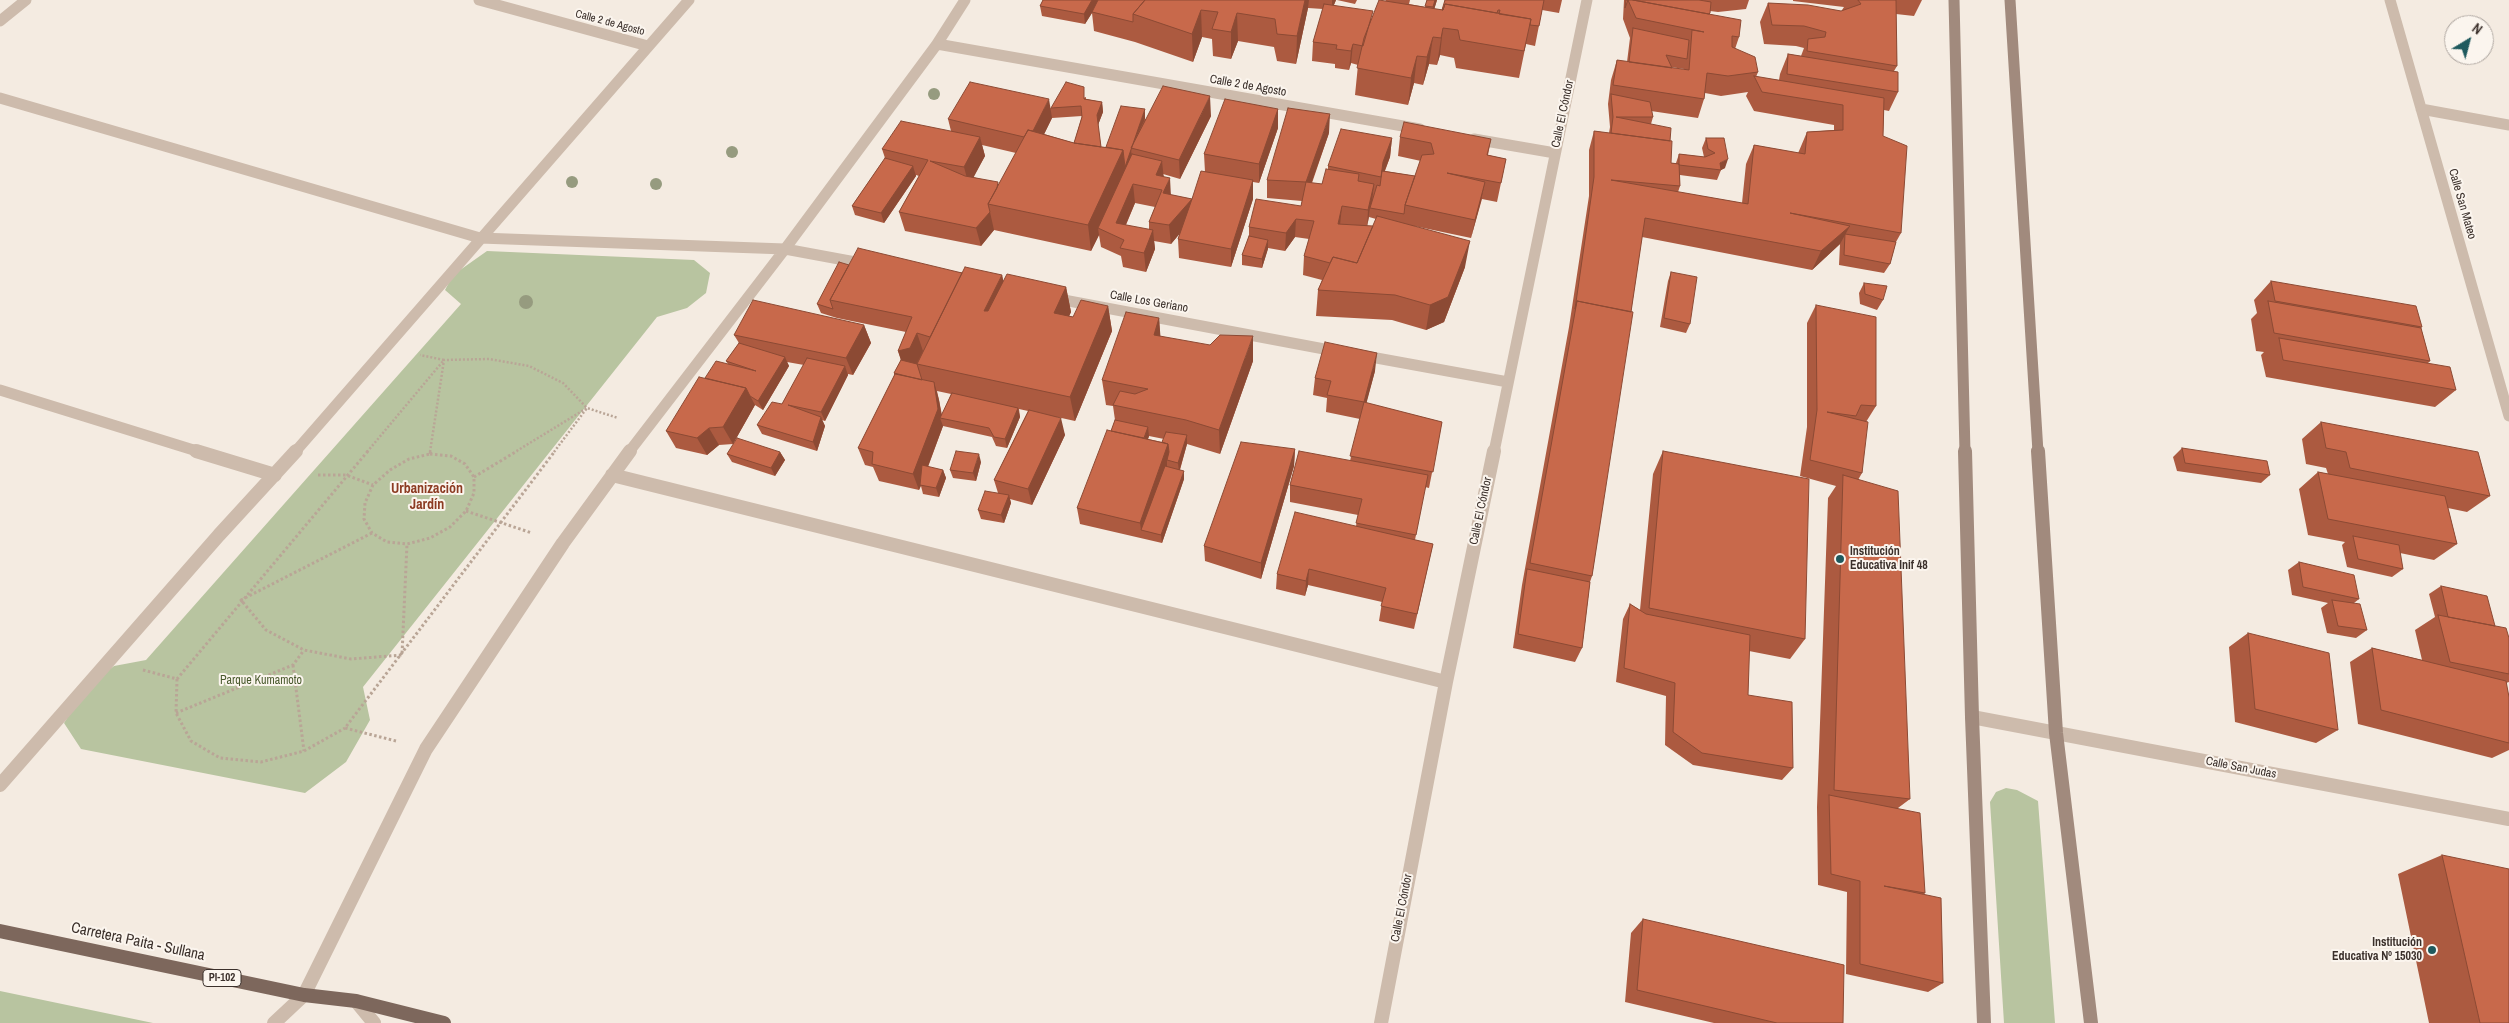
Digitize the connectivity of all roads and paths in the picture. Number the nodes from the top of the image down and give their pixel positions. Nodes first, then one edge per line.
1 (26, 0) edge
2 (480, 0) edge
3 (689, 0) edge
4 (965, 0) edge
5 (1587, 0) edge
6 (1954, 0) edge
7 (2010, 0) edge
8 (2390, 0) edge
9 (0, 21) edge
10 (937, 44) junction
11 (648, 46) junction
12 (0, 98) edge
13 (2421, 109) junction
14 (2509, 125) edge
15 (1428, 130) edge
16 (1467, 137) edge
17 (1555, 153) junction
18 (480, 238) junction
19 (785, 249) junction
20 (883, 267) edge
21 (1039, 296) edge
22 (385, 348) junction
23 (444, 360) junction
24 (1508, 382) junction
25 (0, 390) edge
26 (587, 408) junction
27 (2509, 416) edge
28 (647, 427) junction
29 (430, 454) junction
30 (275, 475) junction
31 (346, 475) junction
32 (612, 475) junction
33 (474, 477) junction
34 (373, 485) junction
35 (466, 512) junction
36 (501, 524) junction
37 (372, 533) junction
38 (563, 543) junction
39 (407, 544) junction
40 (241, 600) junction
41 (304, 650) junction
42 (402, 656) junction
43 (108, 662) junction
44 (294, 664) junction
45 (177, 679) junction
46 (1446, 682) junction
47 (176, 713) junction
48 (1972, 717) junction
49 (345, 728) junction
50 (2056, 733) junction
51 (426, 750) junction
52 (304, 751) junction
53 (0, 786) edge
54 (2509, 819) edge
55 (0, 931) edge
56 (304, 995) junction
57 (356, 1001) junction
58 (274, 1023) edge
59 (374, 1023) edge
60 (444, 1023) edge
61 (1381, 1023) edge
62 (1984, 1023) edge
63 (2091, 1023) edge

1 - 9 street
2 - 11 street, Calle 2 de Agosto
3 - 11 street
4 - 10 street
5 - 17 street, Calle El Cóndor
6 - 48 street
7 - 50 street
8 - 13 street, Calle San Mateo
10 - 15 street, Calle 2 de Agosto
10 - 19 street
11 - 18 street
12 - 18 street
13 - 14 street
13 - 27 street, Calle San Mateo
16 - 17 street
17 - 24 street, Calle El Cóndor
18 - 19 street
18 - 22 street
19 - 20 street
19 - 28 street
21 - 24 street, Calle Los Geriano
22 - 23 path
22 - 30 street
23 - 26 path
23 - 29 path
23 - 31 path
24 - 46 street, Calle El Cóndor
25 - 30 street
26 - 28 path
26 - 33 path
26 - 36 path
28 - 32 street
29 - 33 path
29 - 34 path
30 - 31 path
30 - 43 street
31 - 34 path
31 - 40 path
32 - 38 street
32 - 46 street
33 - 35 path
34 - 37 path
35 - 36 path
35 - 39 path
36 - 38 path
36 - 42 path
37 - 39 path
37 - 40 path
38 - 51 street
39 - 42 path
40 - 41 path
40 - 45 path
41 - 42 path
41 - 44 path
42 - 49 path
43 - 45 path
43 - 53 street
44 - 47 path
44 - 52 path
45 - 47 path
46 - 61 street, Calle El Cóndor
47 - 52 path
48 - 50 street, Calle San Judas
48 - 62 street
49 - 51 path
49 - 52 path
50 - 54 street, Calle San Judas
50 - 63 street
51 - 56 street
55 - 56 main road, Carretera Paita - Sullana / PI-102
56 - 57 main road, Carretera Paita - Sullana / PI-102
56 - 58 street
57 - 59 street
57 - 60 main road, Carretera Paita - Sullana / PI-102

